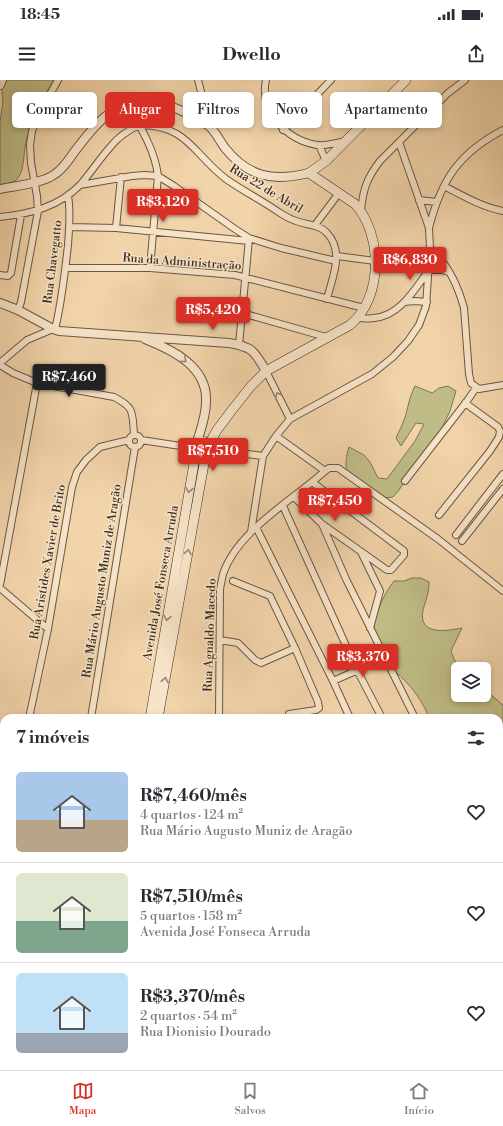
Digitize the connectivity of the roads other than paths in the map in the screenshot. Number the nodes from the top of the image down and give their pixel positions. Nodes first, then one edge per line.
1 (2, 80) edge
2 (58, 80) edge
3 (198, 80) edge
4 (266, 80) edge
5 (331, 80) edge
6 (406, 80) edge
7 (465, 80) edge
8 (0, 85) edge
9 (201, 92) edge
10 (105, 118) edge
11 (134, 128) edge
12 (140, 128) edge
13 (162, 128) edge
14 (211, 128) edge
15 (283, 130) junction
16 (503, 130) edge
17 (347, 140) junction
18 (399, 142) junction
19 (318, 145) junction
20 (326, 161) junction
21 (309, 173) junction
22 (158, 176) junction
23 (121, 177) junction
24 (34, 182) junction
25 (80, 185) junction
26 (444, 186) junction
27 (0, 189) edge
28 (339, 193) junction
29 (68, 196) junction
30 (419, 200) junction
31 (437, 202) junction
32 (38, 211) junction
33 (361, 211) junction
34 (503, 211) edge
35 (21, 215) junction
36 (0, 217) edge
37 (315, 226) junction
38 (70, 227) junction
39 (116, 228) junction
40 (429, 228) junction
41 (153, 232) junction
42 (249, 240) junction
43 (430, 248) junction
44 (337, 258) junction
45 (375, 261) junction
46 (66, 268) junction
47 (150, 268) junction
48 (429, 270) junction
49 (449, 272) junction
50 (0, 275) edge
51 (245, 277) junction
52 (327, 299) junction
53 (405, 302) junction
54 (427, 302) junction
55 (0, 303) edge
56 (364, 308) junction
57 (18, 310) junction
58 (242, 313) junction
59 (358, 318) junction
60 (53, 329) junction
61 (137, 336) junction
62 (326, 336) junction
63 (172, 338) junction
64 (239, 345) junction
65 (168, 349) junction
66 (0, 364) edge
67 (266, 371) junction
68 (36, 383) junction
69 (503, 385) edge
70 (476, 388) junction
71 (465, 403) junction
72 (290, 419) junction
73 (134, 434) junction
74 (276, 436) junction
75 (129, 440) junction
76 (141, 440) junction
77 (135, 447) junction
78 (202, 447) junction
79 (263, 456) junction
80 (324, 471) junction
81 (503, 474) edge
82 (405, 481) dead end
83 (312, 482) junction
84 (491, 489) junction
85 (503, 489) edge
86 (498, 494) junction
87 (294, 497) junction
88 (483, 500) junction
89 (283, 506) junction
90 (490, 506) junction
91 (439, 515) dead end
92 (322, 524) junction
93 (256, 527) junction
94 (251, 532) junction
95 (456, 535) dead end
96 (462, 541) dead end
97 (359, 550) junction
98 (233, 581) dead end
99 (0, 587) edge
100 (503, 591) edge
101 (370, 628) junction
102 (48, 629) junction
103 (220, 640) junction
104 (295, 648) junction
105 (385, 658) junction
106 (357, 670) junction
107 (333, 681) junction
108 (30, 714) edge
109 (92, 714) edge
110 (151, 714) edge
111 (159, 714) edge
112 (220, 714) edge
113 (289, 714) dead end
114 (348, 714) edge
115 (380, 714) edge
116 (413, 714) edge

1 - 8 street
2 - 24 street
3 - 9 street
4 - 15 street
5 - 15 street
6 - 17 main road
7 - 18 street
10 - 24 street
11 - 25 street
12 - 22 street
13 - 37 street, Rua 22 de Abril
14 - 21 street
15 - 19 street
16 - 26 street
17 - 19 street
17 - 20 main road
18 - 30 street
18 - 33 street
19 - 20 street
20 - 21 main road
21 - 28 main road
22 - 23 street
22 - 41 street
22 - 42 street
23 - 25 street
23 - 39 street
24 - 27 street
24 - 32 street
25 - 29 street
26 - 31 street
26 - 34 street
28 - 33 main road
28 - 37 street
29 - 32 street
29 - 38 street, Rua Chavegatto
30 - 31 street
30 - 40 street
31 - 40 street
32 - 35 street
32 - 57 street
33 - 45 main road
35 - 36 street
35 - 50 street
37 - 44 street, Rua 22 de Abril
38 - 39 street
38 - 46 street, Rua Chavegatto
39 - 41 street
40 - 43 street
41 - 42 street
41 - 47 street
42 - 44 street
42 - 51 street
43 - 48 street
43 - 49 street
44 - 45 street
44 - 52 street
45 - 56 main road
46 - 47 street, Rua da Administração
46 - 60 street, Rua Chavegatto
47 - 51 street, Rua da Administração
48 - 49 street
48 - 53 street
48 - 54 street
49 - 70 street
51 - 52 street, Rua da Administração
51 - 58 street
52 - 56 street, Rua da Administração
53 - 54 street
53 - 59 street
54 - 72 street
55 - 57 street
56 - 59 main road
57 - 60 street
58 - 62 street
58 - 64 street
59 - 62 main road
60 - 61 street
60 - 66 street
61 - 63 street
61 - 65 street
62 - 67 main road
63 - 64 street
63 - 65 street
64 - 67 street
65 -> 78 street
66 - 68 street
72 -> 67 street
67 - 78 main road
68 - 73 street
68 - 99 street
69 - 70 street
70 - 71 street
71 - 82 street
71 - 91 street
72 - 74 street
73 - 75 street
73 - 76 street
74 - 79 street
74 - 80 street
75 - 77 street
75 - 102 street, Rua Aristides Xavier de Brito
76 - 77 street
76 - 78 street
77 - 109 street, Rua Mário Augusto Muniz de Aragão
78 - 79 street
78 -> 110 main road, Avenida José Fonseca Arruda
111 -> 78 main road, Avenida José Fonseca Arruda
79 - 94 street
80 - 83 street, Rua Agnaldo Macedo
80 - 100 street
81 - 84 street
83 - 87 street, Rua Agnaldo Macedo
83 - 97 street
84 - 86 street
84 - 88 street
85 - 86 street
86 - 90 street
87 - 89 street, Rua Agnaldo Macedo
87 - 92 street
88 - 90 street
88 - 95 street
89 - 93 street, Rua Agnaldo Macedo
89 - 106 street
90 - 96 street
92 - 97 street
92 - 101 street
93 - 94 street, Rua Agnaldo Macedo
93 - 107 street
94 - 103 street, Rua Agnaldo Macedo
97 - 101 street
98 - 104 street
99 - 102 street
101 - 105 street
102 - 108 street, Rua Aristides Xavier de Brito
103 - 104 street
103 - 112 street, Rua Agnaldo Macedo
104 - 113 street
105 - 106 street
105 - 116 street
106 - 107 street
106 - 115 street
107 - 114 street

